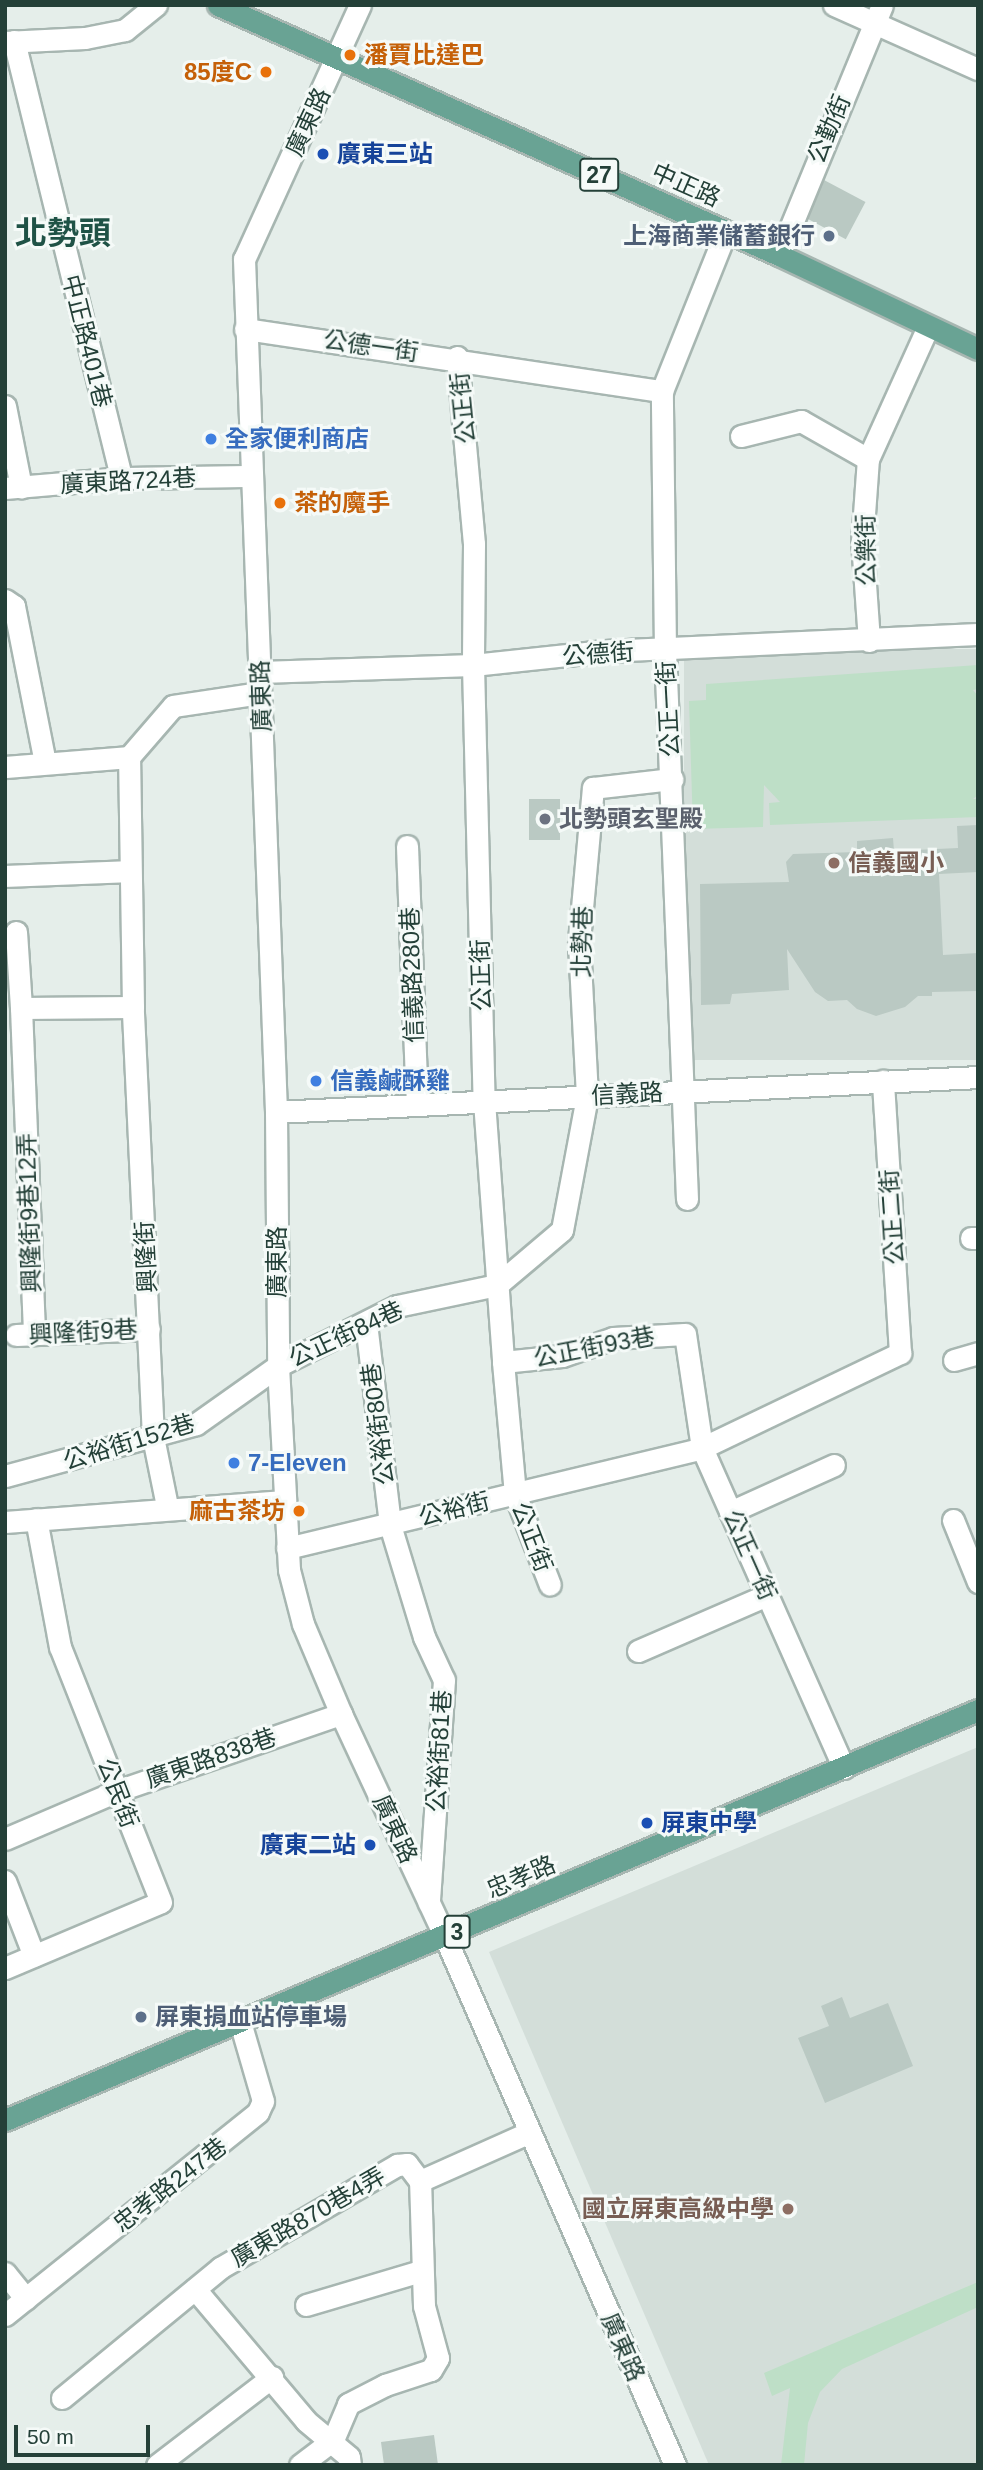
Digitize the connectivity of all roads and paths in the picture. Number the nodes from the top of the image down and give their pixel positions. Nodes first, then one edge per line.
1 (156, 5) edge
2 (218, 5) edge
3 (360, 5) edge
4 (834, 5) edge
5 (240, 10) edge
6 (878, 14) edge
7 (9, 41) edge
8 (337, 58) junction
9 (978, 69) edge
10 (726, 231) junction
11 (779, 255) junction
12 (245, 329) junction
13 (927, 329) junction
14 (978, 349) edge
15 (457, 357) junction
16 (662, 391) junction
17 (5, 406) edge
18 (741, 436) dead end
19 (869, 458) junction
20 (250, 476) junction
21 (121, 478) junction
22 (13, 487) edge
23 (5, 600) edge
24 (978, 634) edge
25 (869, 641) junction
26 (665, 651) junction
27 (472, 665) junction
28 (260, 683) junction
29 (129, 757) junction
30 (45, 762) junction
31 (5, 766) edge
32 (672, 779) junction
33 (407, 846) dead end
34 (128, 871) junction
35 (5, 876) edge
36 (16, 932) dead end
37 (133, 1007) junction
38 (21, 1008) junction
39 (978, 1077) edge
40 (883, 1081) junction
41 (684, 1091) junction
42 (587, 1096) junction
43 (484, 1101) junction
44 (417, 1105) junction
45 (276, 1112) junction
46 (687, 1199) dead end
47 (497, 1285) junction
48 (366, 1323) junction
49 (149, 1328) junction
50 (25, 1334) joint
51 (685, 1334) joint
52 (900, 1353) joint
53 (978, 1353) edge
54 (954, 1360) dead end
55 (503, 1362) junction
56 (278, 1366) junction
57 (153, 1437) junction
58 (702, 1448) junction
59 (834, 1465) dead end
60 (5, 1476) edge
61 (515, 1494) junction
62 (284, 1501) junction
63 (167, 1506) junction
64 (730, 1512) junction
65 (36, 1519) junction
66 (953, 1520) dead end
67 (5, 1522) edge
68 (390, 1525) junction
69 (287, 1548) junction
70 (978, 1582) edge
71 (550, 1585) dead end
72 (767, 1595) junction
73 (638, 1651) dead end
74 (978, 1710) edge
75 (341, 1714) junction
76 (844, 1768) junction
77 (117, 1791) junction
78 (5, 1839) edge
79 (5, 1881) edge
80 (429, 1902) junction
81 (445, 1937) junction
82 (34, 1956) junction
83 (5, 1968) edge
84 (240, 2022) junction
85 (5, 2120) edge
86 (530, 2132) junction
87 (420, 2181) junction
88 (421, 2270) junction
89 (5, 2273) edge
90 (195, 2289) junction
91 (26, 2299) junction
92 (306, 2305) dead end
93 (5, 2315) edge
94 (272, 2377) junction
95 (62, 2398) dead end
96 (333, 2440) junction
97 (158, 2465) edge
98 (300, 2465) edge
99 (350, 2465) edge
100 (675, 2465) edge

1 - 7 street, 中正路401巷
2 - 5 main road, 中正路 / 27
3 - 8 street, 廣東路
4 - 6 street
5 - 8 main road, 中正路 / 27
6 - 9 street
6 - 11 street, 公勤街
7 - 21 street, 中正路401巷
8 - 10 main road, 中正路 / 27
8 - 12 street, 廣東路
10 - 11 main road, 中正路 / 27
10 - 16 street, 公正一街
11 - 13 main road, 中正路 / 27
12 - 15 street, 公德一街
12 - 20 street, 廣東路
13 - 14 main road, 中正路 / 27
13 - 19 street, 公樂街
15 - 16 street, 公德一街
15 - 27 street, 公正街
16 - 26 street, 公正一街
17 - 22 street
18 - 19 street
19 - 25 street, 公樂街
20 - 21 street, 廣東路724巷
20 - 28 street, 廣東路
21 - 22 street, 廣東路724巷
23 - 30 street
24 - 25 street, 公德街
25 - 26 street, 公德街
26 - 27 street, 公德街
26 - 32 street, 公正一街
27 - 28 street, 公德街
27 - 43 street, 公正街
28 - 29 street, 公德街
28 - 45 street, 廣東路
29 - 30 street
29 - 34 street, 興隆街
30 - 31 street
32 - 41 street, 公正一街
32 - 42 street, 北勢巷
33 - 44 street, 信義路280巷
34 - 35 street
34 - 37 street, 興隆街
36 - 38 street, 興隆街9巷12弄
37 - 38 street
37 - 49 street, 興隆街
38 - 50 street, 興隆街9巷12弄
39 - 40 street, 信義路
40 - 41 street, 信義路
40 - 52 street, 公正二街
41 - 42 street, 信義路
41 - 46 street, 公正一街
42 - 43 street, 信義路
42 - 47 street, 北勢巷
43 - 44 street, 信義路
43 - 47 street, 公正街
44 - 45 street, 信義路
45 - 56 street, 廣東路
47 - 48 street, 公正街84巷
47 - 55 street, 公正街
48 - 56 street, 公正街84巷
48 - 68 street, 公裕街80巷
49 - 50 street, 興隆街9巷
49 - 57 street, 興隆街
51 - 55 street, 公正街93巷
51 - 58 street, 公正一街
52 - 58 street, 公裕街
53 - 54 street
55 - 61 street, 公正街
56 - 57 street, 公裕街152巷
56 - 62 street, 廣東路
57 - 60 street, 公裕街152巷
57 - 63 street, 興隆街
58 - 61 street, 公裕街
58 - 64 street, 公正一街
59 - 64 street
61 - 68 street, 公裕街
61 - 71 street, 公正街
62 - 63 street
62 - 69 street, 廣東路
63 - 65 street
64 - 72 street, 公正一街
65 - 67 street
65 - 77 street, 公民街
66 - 70 street
68 - 69 street, 公裕街
68 - 80 street, 公裕街81巷
69 - 75 street, 廣東路
72 - 73 street
72 - 76 street, 公正一街
74 - 76 main road, 忠孝路 / 3
75 - 77 street, 廣東路838巷
75 - 80 street, 廣東路
76 - 81 main road, 忠孝路 / 3
77 - 78 street, 廣東路838巷
77 - 82 street, 公民街
79 - 82 street
80 - 81 street, 廣東路
81 - 84 main road, 忠孝路 / 3
81 - 86 street, 廣東路
82 - 83 street, 公民街
84 - 85 main road, 忠孝路 / 3
84 - 91 street, 忠孝路247巷
86 - 87 street
86 - 100 street, 廣東路
87 - 88 street
87 - 90 street, 廣東路870巷4弄
88 - 92 street
88 - 96 street
89 - 91 street
90 - 94 street
90 - 95 street, 廣東路870巷4弄
91 - 93 street, 忠孝路247巷
94 - 96 street
94 - 97 street
96 - 98 street
96 - 99 street

